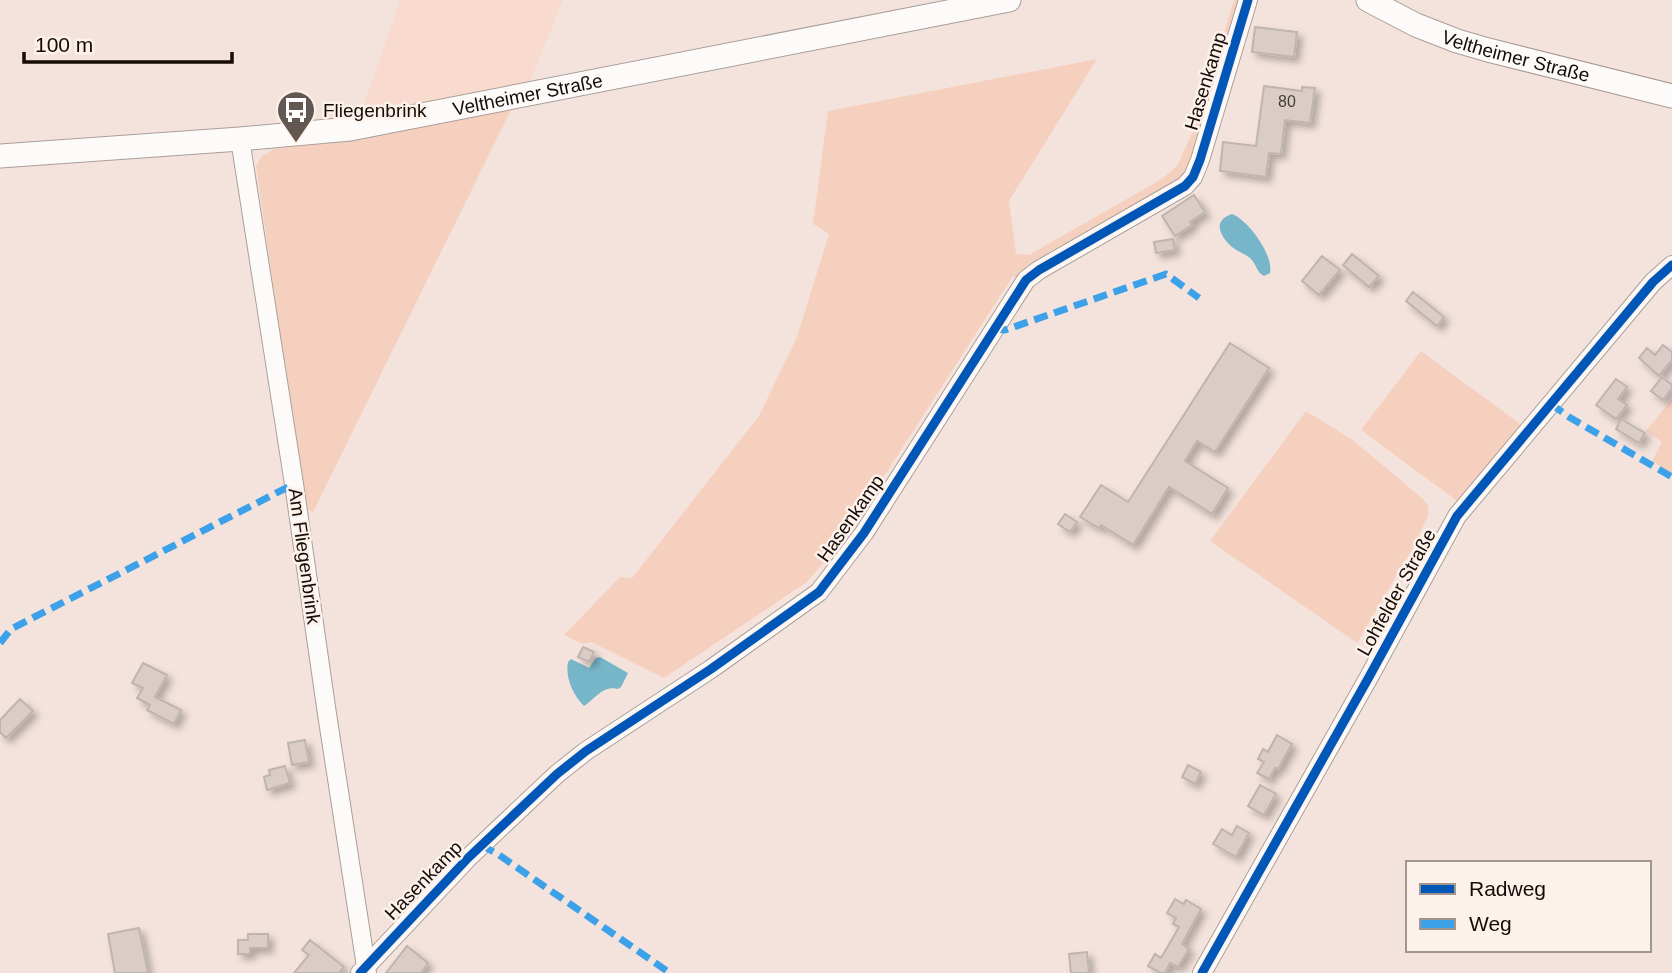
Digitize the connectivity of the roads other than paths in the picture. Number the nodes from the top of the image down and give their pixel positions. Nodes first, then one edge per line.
1 (1009, 0) edge
2 (1248, 0) edge
3 (1368, 0) edge
4 (1672, 96) edge
5 (240, 139) junction
6 (0, 156) edge
7 (1672, 265) edge
8 (365, 971) edge
9 (1202, 973) edge

1 - 5 main road, Veltheimer Straße
2 - 8 street, Hasenkamp
3 - 4 main road, Veltheimer Straße
5 - 6 main road, Veltheimer Straße
5 - 8 street, Am Fliegenbrink
7 - 9 street, Lohfelder Straße

